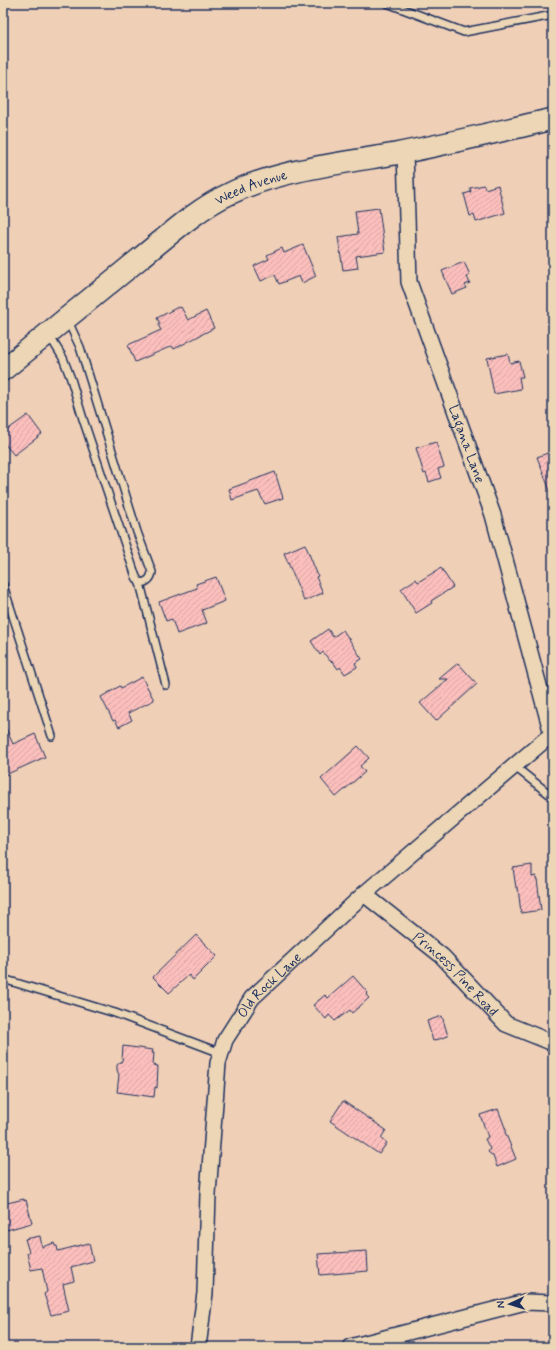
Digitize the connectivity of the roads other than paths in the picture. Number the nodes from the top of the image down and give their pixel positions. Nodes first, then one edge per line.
1 (387, 3) edge
2 (553, 15) edge
3 (553, 119) edge
4 (406, 152) junction
5 (67, 318) junction
6 (48, 334) junction
7 (3, 370) edge
8 (140, 583) junction
9 (3, 585) edge
10 (166, 685) dead end
11 (553, 733) edge
12 (52, 736) dead end
13 (514, 766) junction
14 (553, 797) edge
15 (364, 894) junction
16 (3, 979) edge
17 (553, 1043) edge
18 (221, 1053) junction
19 (553, 1303) edge
20 (198, 1347) edge
21 (350, 1347) edge

1 - 2 lane
3 - 4 main road, Weed Avenue
4 - 5 main road, Weed Avenue
4 - 11 street, Lagana Lane
5 - 6 main road, Weed Avenue
5 - 8 lane
6 - 7 main road, Weed Avenue
6 - 8 lane
8 - 10 lane
9 - 12 lane
11 - 13 street, Old Rock Lane
13 - 14 lane
13 - 15 street, Old Rock Lane
15 - 17 street, Princess Pine Road
15 - 18 street, Old Rock Lane
16 - 18 lane
18 - 20 street, Old Rock Lane
19 - 21 street

